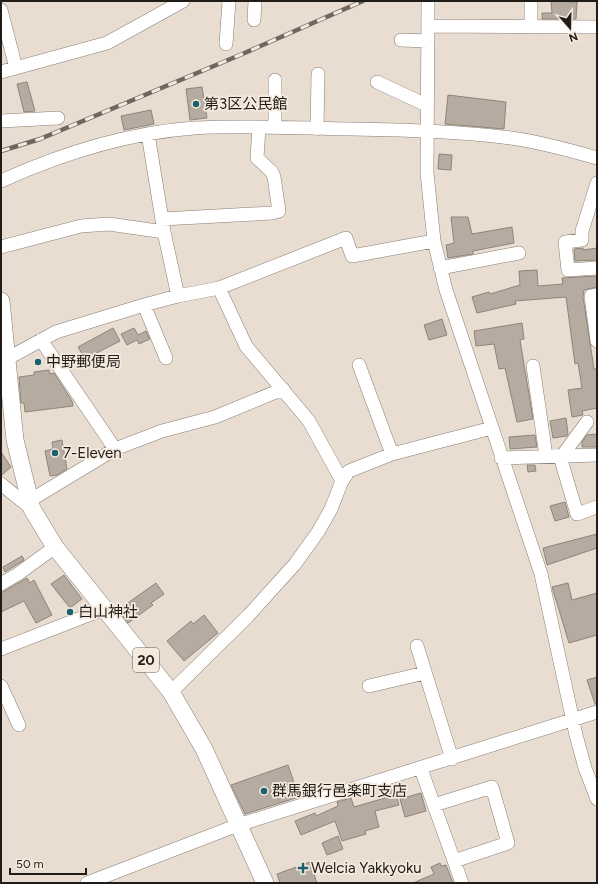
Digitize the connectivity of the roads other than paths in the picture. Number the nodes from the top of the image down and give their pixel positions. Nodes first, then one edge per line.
1 (6, 1) edge
2 (183, 1) edge
3 (229, 1) edge
4 (255, 1) edge
5 (428, 1) edge
6 (531, 1) edge
7 (1, 2) edge
8 (1, 10) edge
9 (254, 20) dead end
10 (428, 26) junction
11 (597, 27) edge
12 (531, 28) junction
13 (401, 40) dead end
14 (428, 41) junction
15 (226, 44) dead end
16 (16, 68) junction
17 (1, 72) edge
18 (318, 74) dead end
19 (275, 80) dead end
20 (377, 82) dead end
21 (428, 104) junction
22 (58, 118) dead end
23 (1, 121) edge
24 (259, 128) junction
25 (275, 128) junction
26 (317, 129) junction
27 (428, 130) junction
28 (148, 134) junction
29 (597, 158) edge
30 (1, 181) edge
31 (597, 183) edge
32 (163, 225) junction
33 (434, 241) junction
34 (1, 247) edge
35 (519, 253) dead end
36 (440, 268) junction
37 (597, 268) edge
38 (218, 288) junction
39 (597, 295) edge
40 (178, 296) junction
41 (1, 301) edge
42 (144, 305) junction
43 (41, 340) junction
44 (597, 341) edge
45 (166, 358) dead end
46 (3, 361) edge
47 (359, 365) dead end
48 (533, 366) dead end
49 (283, 389) junction
50 (587, 422) dead end
51 (492, 428) junction
52 (115, 449) junction
53 (392, 454) junction
54 (597, 455) edge
55 (546, 456) junction
56 (562, 456) junction
57 (501, 458) junction
58 (342, 481) junction
59 (4, 490) edge
60 (31, 505) junction
61 (597, 507) edge
62 (55, 547) junction
63 (1, 584) edge
64 (104, 609) junction
65 (417, 646) dead end
66 (1, 649) edge
67 (425, 673) junction
68 (1, 686) edge
69 (369, 686) dead end
70 (172, 692) junction
71 (597, 712) edge
72 (573, 720) junction
73 (18, 725) dead end
74 (452, 759) junction
75 (422, 769) junction
76 (597, 799) edge
77 (434, 805) junction
78 (238, 825) junction
79 (454, 861) junction
80 (87, 883) edge
81 (265, 883) edge
82 (462, 883) edge

1 - 7 street
2 - 16 street
3 - 15 street
4 - 9 street
5 - 10 street
6 - 12 street
8 - 16 street
10 - 12 street
10 - 14 street
11 - 12 street
13 - 14 street
14 - 21 street
16 - 17 street
18 - 26 street
19 - 25 street
20 - 21 street
21 - 27 street
22 - 23 street
24 - 25 street
24 - 28 street
24 - 32 street
25 - 26 street
26 - 27 street
27 - 29 street
27 - 33 street
28 - 30 street
28 - 32 street
31 - 37 street
32 - 34 street
32 - 40 street
33 - 36 street
33 - 38 street
35 - 36 street
36 - 51 street
38 - 40 street
38 - 49 street
39 - 44 street
40 - 42 street
41 - 46 main road, 20
42 - 43 street
42 - 45 street
43 - 46 street
43 - 52 street
46 - 60 main road, 20
47 - 53 street
48 - 55 street
49 - 52 street
49 - 58 street
50 - 56 street
51 - 53 street
51 - 57 street
52 - 60 street
53 - 58 street
54 - 56 street
55 - 56 street
55 - 57 street
56 - 61 street
57 - 72 street
58 - 70 street
59 - 60 street
60 - 62 main road, 20
62 - 63 street
62 - 64 main road, 20
64 - 66 street
64 - 70 main road, 20
65 - 67 street
67 - 69 street
67 - 74 street
68 - 73 street
70 - 78 main road, 20
71 - 72 street
72 - 74 street
72 - 76 street
74 - 75 street
75 - 77 street
75 - 78 street
77 - 79 street
77 - 79 street
78 - 80 street
78 - 81 main road, 20
79 - 82 street

